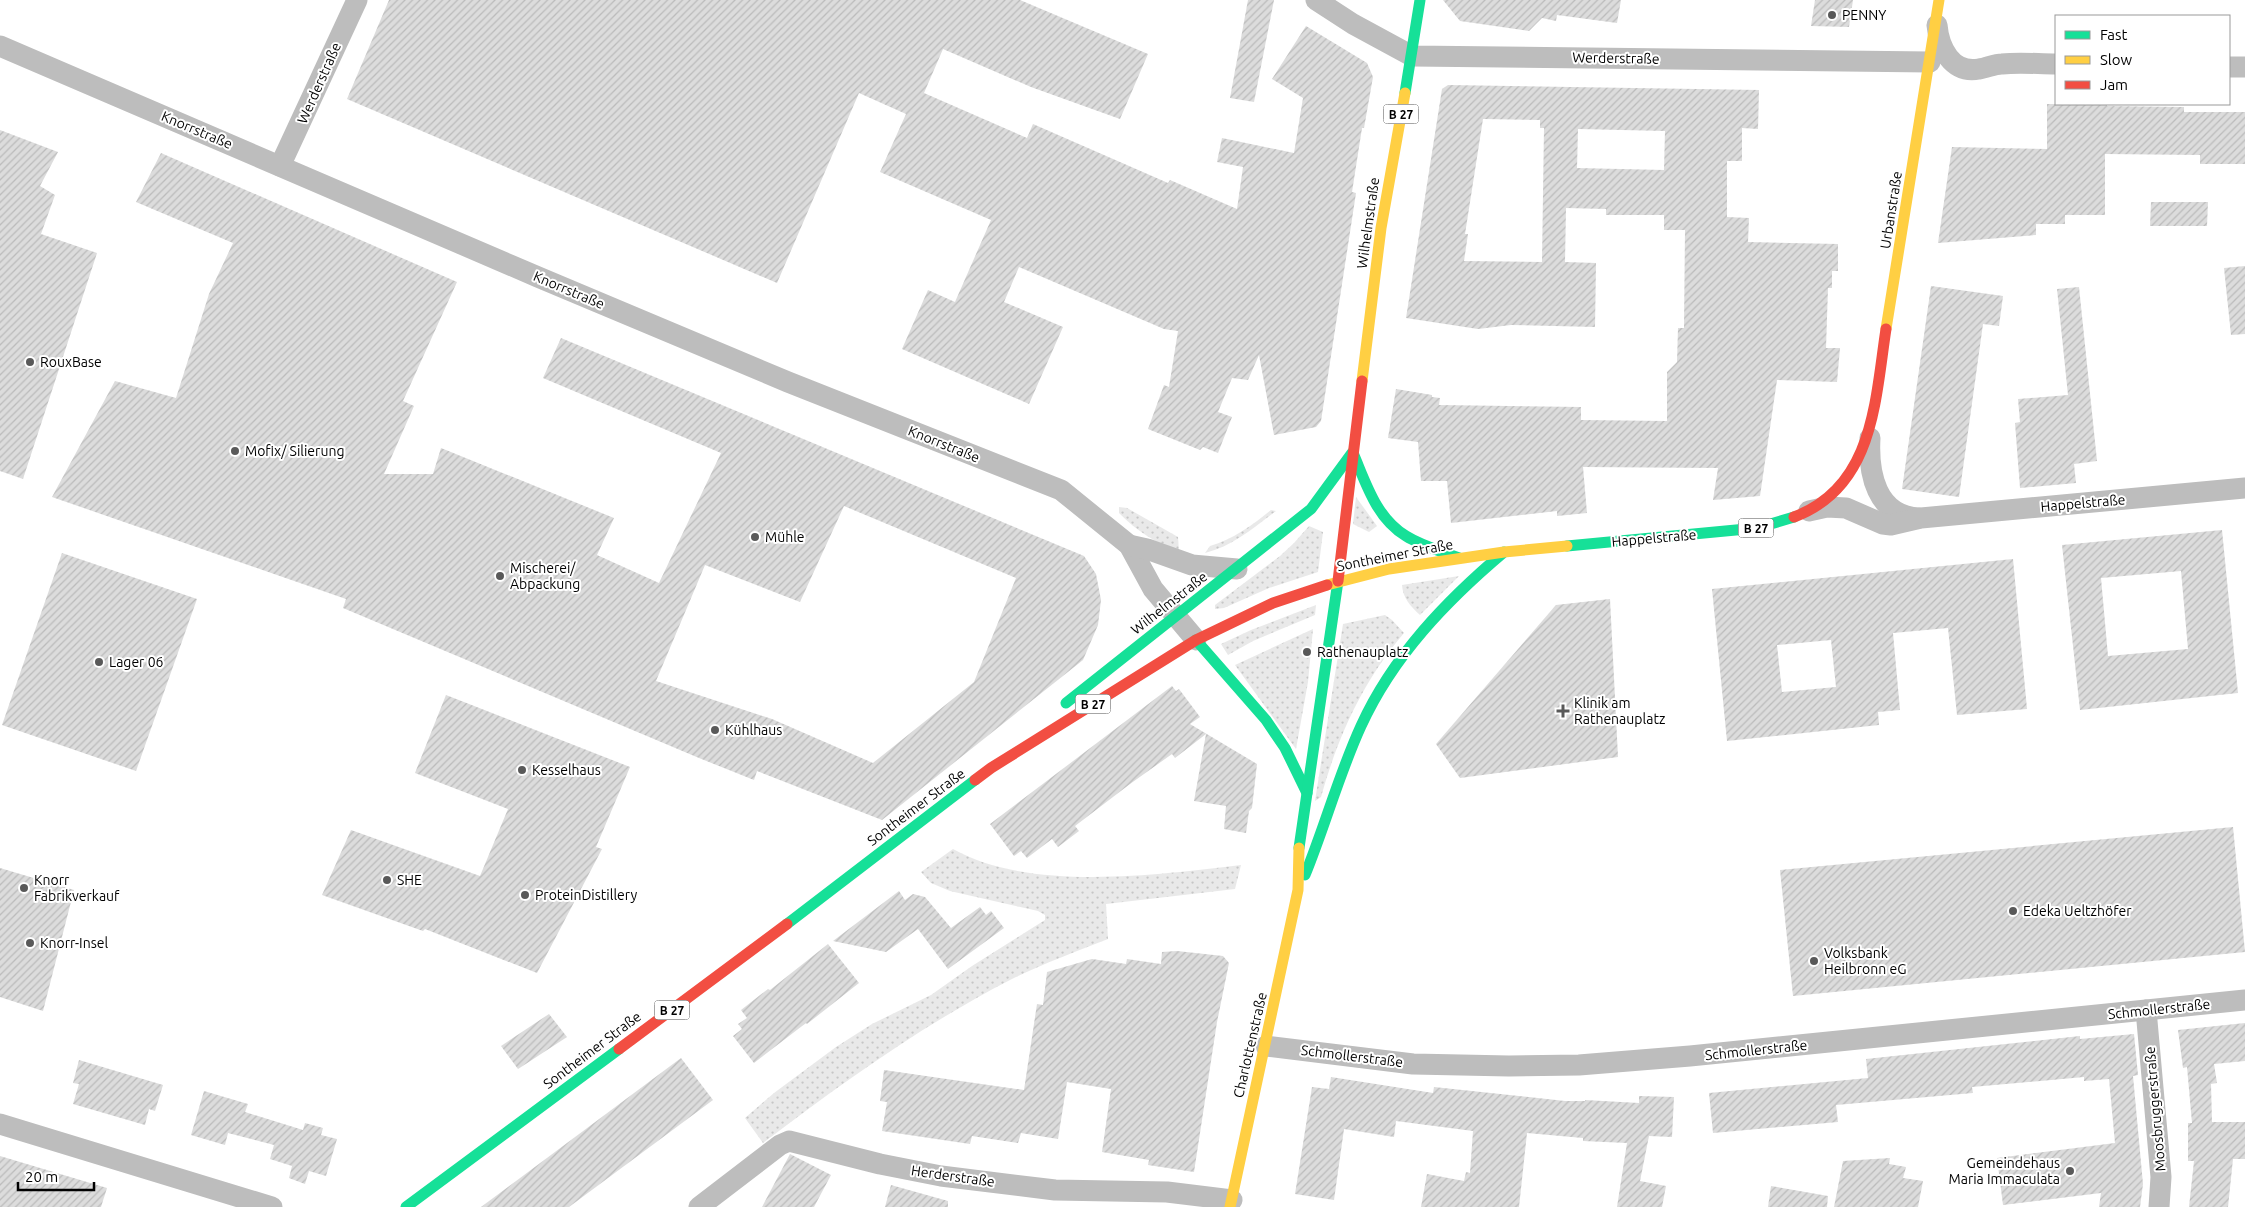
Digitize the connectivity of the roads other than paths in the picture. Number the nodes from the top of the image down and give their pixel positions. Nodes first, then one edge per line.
1 (357, 0) edge
2 (1316, 0) edge
3 (1420, 0) edge
4 (1938, 10) edge
5 (0, 46) edge
6 (1412, 56) junction
7 (1930, 62) junction
8 (2055, 64) edge
9 (2230, 66) edge
10 (2245, 67) edge
11 (280, 166) junction
12 (1871, 424) junction
13 (1353, 452) junction
14 (2245, 488) edge
15 (1801, 513) junction
16 (1921, 518) junction
17 (1129, 545) junction
18 (1504, 552) junction
19 (1459, 558) junction
20 (1237, 569) junction
21 (1338, 581) junction
22 (1176, 616) junction
23 (1196, 640) junction
24 (1060, 708) dead end
25 (1045, 720) dead end
26 (991, 768) junction
27 (1307, 793) junction
28 (1298, 890) junction
29 (2245, 1000) edge
30 (2146, 1010) junction
31 (1266, 1046) junction
32 (0, 1124) edge
33 (1231, 1204) edge
34 (272, 1207) edge
35 (406, 1207) edge
36 (699, 1207) edge
37 (2159, 1207) edge

1 - 11 street, Werderstraße
2 - 6 street, Werderstraße
3 - 6 main road, Wilhelmstraße / B 27
4 - 7 main road, Urbanstraße / B 27
4 - 8 street
5 - 11 street, Knorrstraße
6 - 7 street, Werderstraße
6 - 13 main road, Wilhelmstraße / B 27
7 - 12 main road, Urbanstraße / B 27
9 - 10 street
11 - 17 street, Knorrstraße
12 - 15 main road, Happelstraße / B 27
12 - 16 street, Happelstraße
13 - 19 main road
13 - 20 main road, Wilhelmstraße / B 27
13 - 21 main road, Wilhelmstraße
14 - 16 street, Happelstraße
15 - 16 street, Happelstraße
15 - 18 main road, Happelstraße / B 27
17 - 20 street, Knorrstraße
17 - 22 street, Knorrstraße
18 - 19 main road, Sontheimer Straße / B 27
18 - 28 main road, Charlottenstraße
19 - 21 main road, Sontheimer Straße / B 27
20 - 22 main road, Wilhelmstraße / B 27
21 - 23 main road, Sontheimer Straße / B 27
21 - 27 main road, Charlottenstraße
22 - 23 street, Knorrstraße
22 - 24 main road, Wilhelmstraße / B 27
23 - 26 main road, Sontheimer Straße / B 27
23 - 27 main road
25 - 26 main road, B 27
26 - 35 main road, Sontheimer Straße / B 27
27 - 28 main road, Charlottenstraße
28 - 31 main road, Charlottenstraße
29 - 30 street, Schmollerstraße
30 - 31 street, Schmollerstraße
30 - 37 street, Moosbruggerstraße
31 - 33 main road, Charlottenstraße
32 - 34 street
33 - 36 street, Herderstraße

